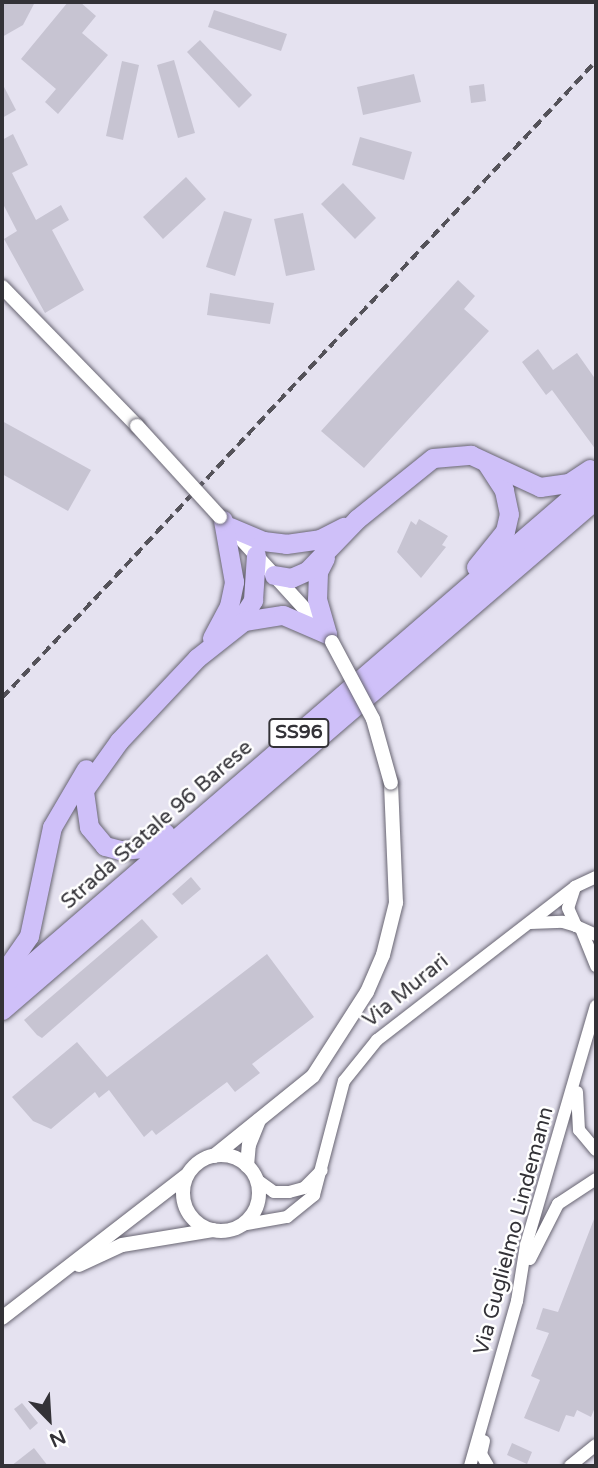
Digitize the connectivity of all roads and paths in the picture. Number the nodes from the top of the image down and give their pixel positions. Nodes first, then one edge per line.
1 (2, 287) edge
2 (484, 461) junction
3 (596, 464) edge
4 (596, 476) edge
5 (596, 499) edge
6 (357, 519) junction
7 (224, 521) junction
8 (256, 555) junction
9 (326, 555) junction
10 (274, 575) junction
11 (236, 625) junction
12 (330, 638) junction
13 (197, 658) junction
14 (372, 671) junction
15 (118, 741) junction
16 (270, 757) junction
17 (596, 868) edge
18 (586, 881) edge
19 (526, 924) junction
20 (579, 929) junction
21 (596, 935) edge
22 (596, 967) edge
23 (2, 975) edge
24 (2, 989) edge
25 (596, 1006) edge
26 (2, 1010) edge
27 (579, 1068) junction
28 (259, 1120) junction
29 (596, 1150) edge
30 (214, 1156) junction
31 (247, 1166) junction
32 (323, 1170) junction
33 (187, 1175) junction
34 (256, 1179) junction
35 (596, 1179) edge
36 (241, 1225) junction
37 (213, 1230) junction
38 (62, 1273) junction
39 (517, 1301) junction
40 (2, 1318) edge
41 (491, 1393) junction
42 (596, 1445) edge
43 (470, 1466) edge
44 (488, 1466) edge
45 (570, 1466) edge

1 - 7 street, bridge
2 - 3 main road
2 - 6 main road
2 - 14 main road
4 - 14 main road, Strada Statale 96 Barese / SS96
5 - 26 main road, Strada Statale 96 Barese / SS96
6 - 7 main road
6 - 9 main road
7 - 8 street
7 - 13 main road
8 - 10 street
8 - 11 main road
9 - 10 main road
9 - 12 main road
10 - 12 street
11 - 12 main road
11 - 13 main road
12 - 28 street, bridge
13 - 15 main road
14 - 16 main road, Strada Statale 96 Barese / SS96
15 - 16 main road
15 - 23 main road
16 - 24 main road, Strada Statale 96 Barese / SS96
17 - 18 street, Via Murari
18 - 19 street, Via Murari
18 - 20 street
19 - 20 street
19 - 32 street, Via Murari
20 - 21 street
20 - 22 street
25 - 27 street, Via Guglielmo Lindemann
27 - 29 street
27 - 39 street, Via Guglielmo Lindemann
28 - 30 street
28 - 31 street
30 - 31 street
30 - 33 street
31 - 34 street
32 - 34 street
32 - 36 street, Via Murari
33 - 37 street
33 - 38 street
34 - 36 street
35 - 39 street
36 - 37 street
37 - 38 street
38 - 40 street
39 - 41 street, Via Guglielmo Lindemann
41 - 43 street, Via Guglielmo Lindemann
41 - 44 street
42 - 45 street

